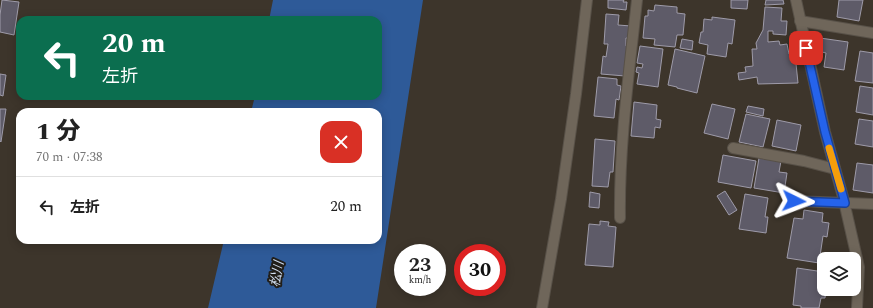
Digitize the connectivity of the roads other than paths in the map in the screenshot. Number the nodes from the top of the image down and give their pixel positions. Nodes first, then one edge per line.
1 (587, 0) edge
2 (637, 0) edge
3 (796, 0) edge
4 (800, 21) junction
5 (873, 33) edge
6 (733, 148) dead end
7 (835, 169) junction
8 (794, 201) dead end
9 (845, 203) junction
10 (873, 204) edge
11 (620, 218) dead end
12 (542, 308) edge
13 (857, 308) edge

1 - 12 street
2 - 11 street
3 - 4 street
4 - 5 street
4 - 7 street
6 - 7 street
7 - 9 street
8 - 9 street
9 - 10 street
9 - 13 street

